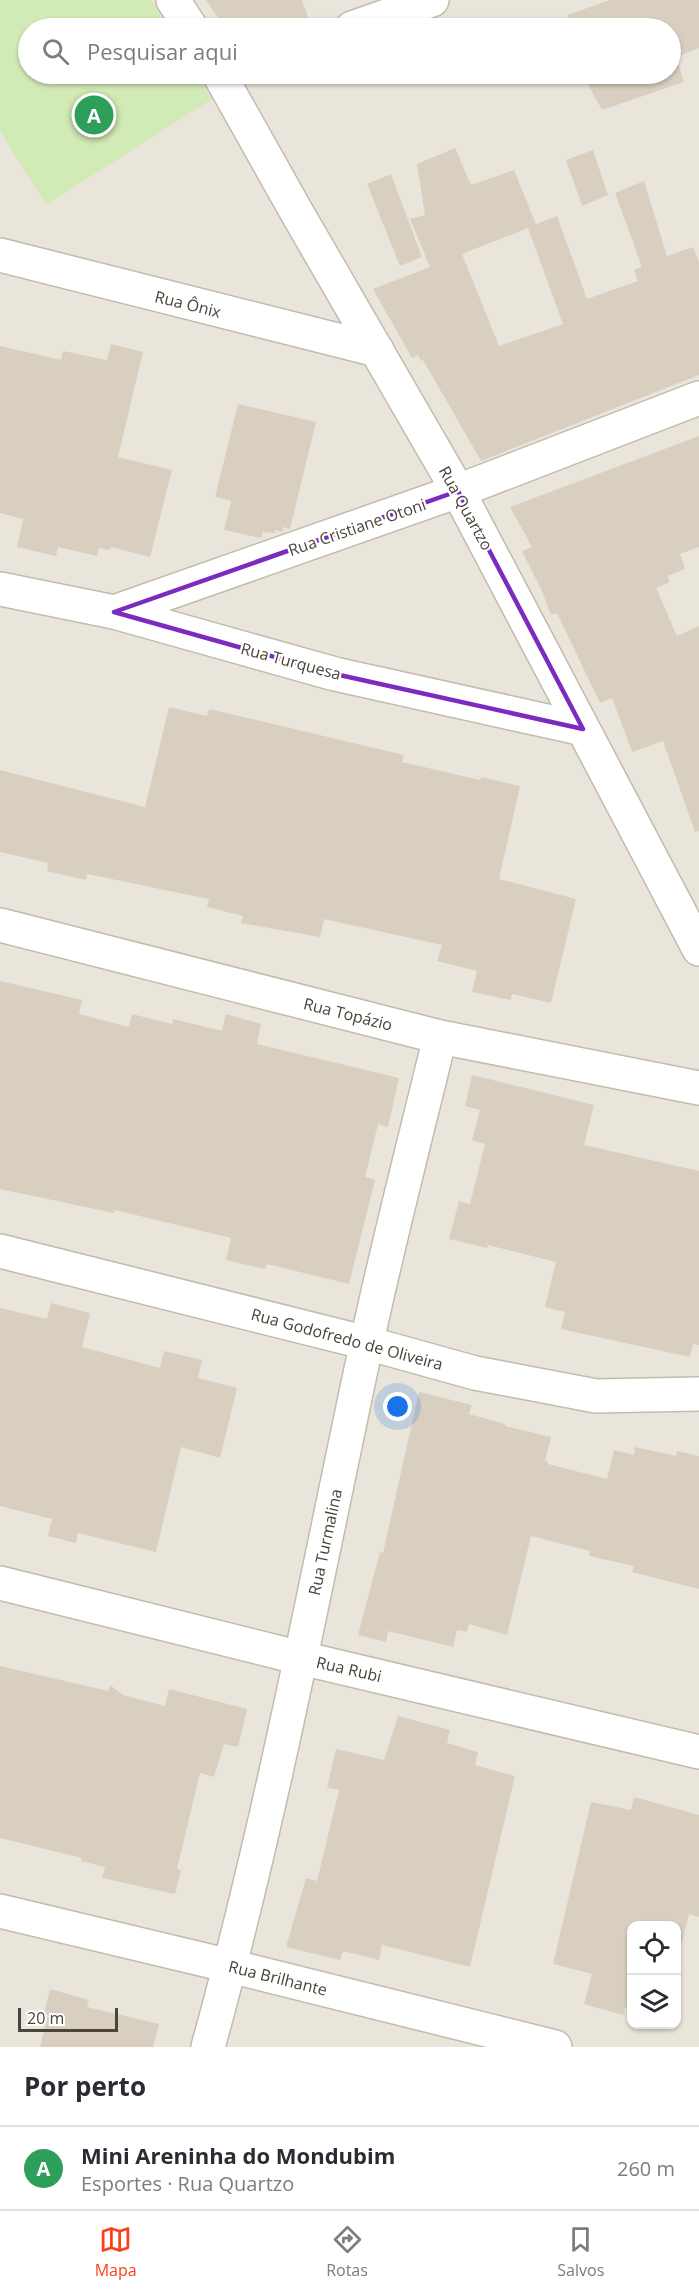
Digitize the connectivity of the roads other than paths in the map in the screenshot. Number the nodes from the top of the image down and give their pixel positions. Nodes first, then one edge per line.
1 (173, 0) edge
2 (432, 0) edge
3 (185, 18) edge
4 (381, 18) edge
5 (227, 84) edge
6 (0, 255) edge
7 (377, 350) junction
8 (699, 398) edge
9 (458, 491) junction
10 (0, 589) edge
11 (114, 612) junction
12 (583, 729) junction
13 (688, 905) edge
14 (0, 925) edge
15 (699, 949) edge
16 (440, 1037) junction
17 (699, 1088) edge
18 (0, 1251) edge
19 (367, 1343) junction
20 (699, 1394) edge
21 (0, 1582) edge
22 (301, 1658) junction
23 (699, 1752) edge
24 (0, 1911) edge
25 (230, 1966) junction
26 (207, 2047) edge
27 (555, 2047) edge

1 - 3 street
2 - 4 street
5 - 7 street, Rua Quartzo
6 - 7 street, Rua Ônix
7 - 9 street, Rua Quartzo
8 - 9 street, Rua Cristiane Otoni
9 - 11 street, Rua Cristiane Otoni
9 - 12 street, Rua Quartzo
10 - 11 street, Rua Turquesa
11 - 12 street, Rua Turquesa
12 - 13 street, Rua Quartzo
13 - 15 street, Rua Quartzo
14 - 16 street, Rua Topázio
16 - 17 street, Rua Topázio
16 - 19 street, Rua Turmalina
18 - 19 street, Rua Godofredo de Oliveira
19 - 20 street, Rua Godofredo de Oliveira
19 - 22 street, Rua Turmalina
21 - 22 street, Rua Rubi
22 - 23 street, Rua Rubi
22 - 25 street, Rua Turmalina
24 - 25 street, Rua Brilhante
25 - 26 street, Rua Turmalina
25 - 27 street, Rua Brilhante

